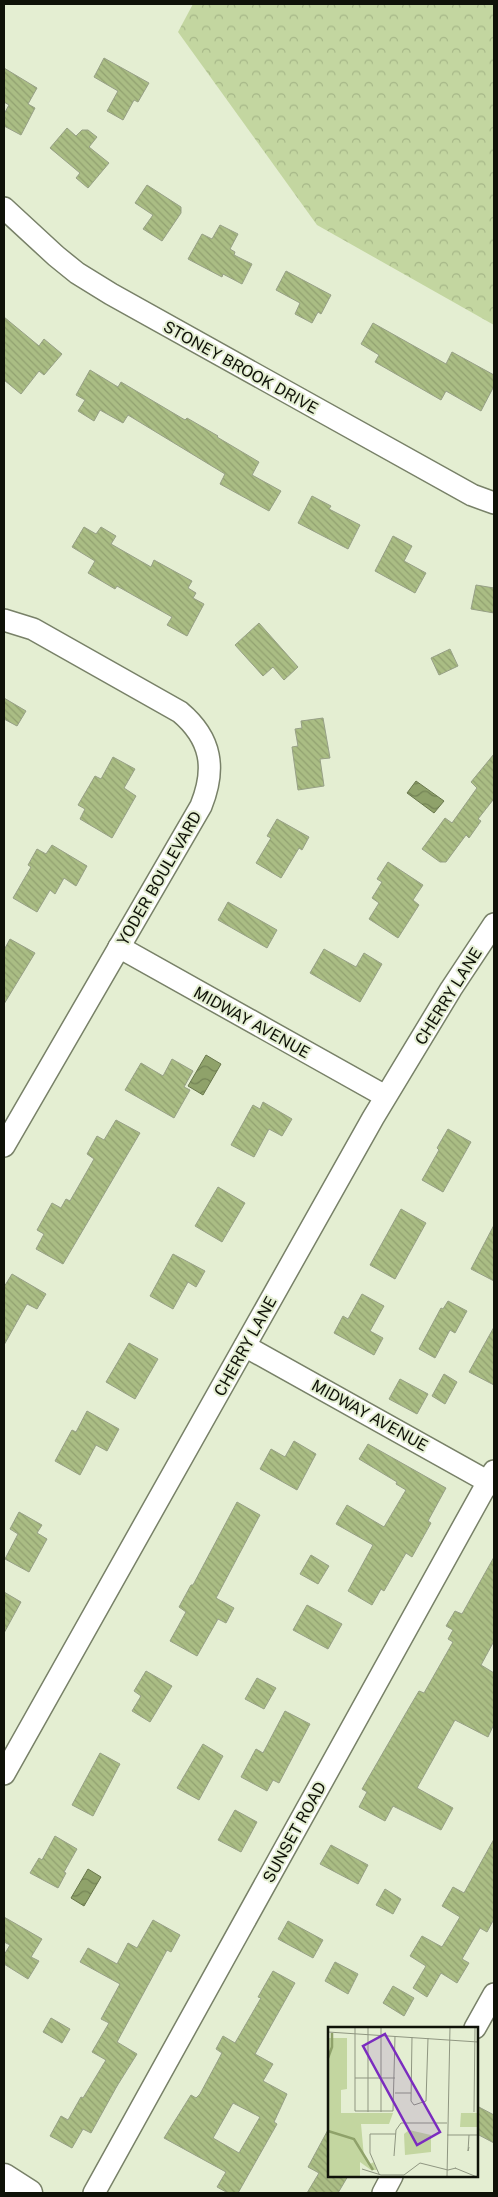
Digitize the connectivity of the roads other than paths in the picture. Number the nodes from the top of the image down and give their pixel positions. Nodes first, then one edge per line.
1 (4, 208) edge
2 (494, 503) edge
3 (4, 620) edge
4 (494, 924) edge
5 (119, 947) junction
6 (385, 1096) junction
7 (4, 1146) edge
8 (245, 1346) junction
9 (492, 1480) edge
10 (4, 1774) edge
11 (494, 1994) edge
12 (476, 2027) edge
13 (4, 2176) edge
14 (391, 2177) edge
15 (29, 2193) edge
16 (94, 2193) edge
17 (383, 2193) edge

1 - 2 street, STONEY BROOK DRIVE
3 - 5 street, YODER BOULEVARD
4 - 6 street, CHERRY LANE
5 - 6 street, MIDWAY AVENUE
5 - 7 street, YODER BOULEVARD
6 - 8 street, CHERRY LANE
8 - 9 street, MIDWAY AVENUE
8 - 10 street, CHERRY LANE
9 - 16 street, SUNSET ROAD
11 - 12 street
13 - 15 street
14 - 17 street

